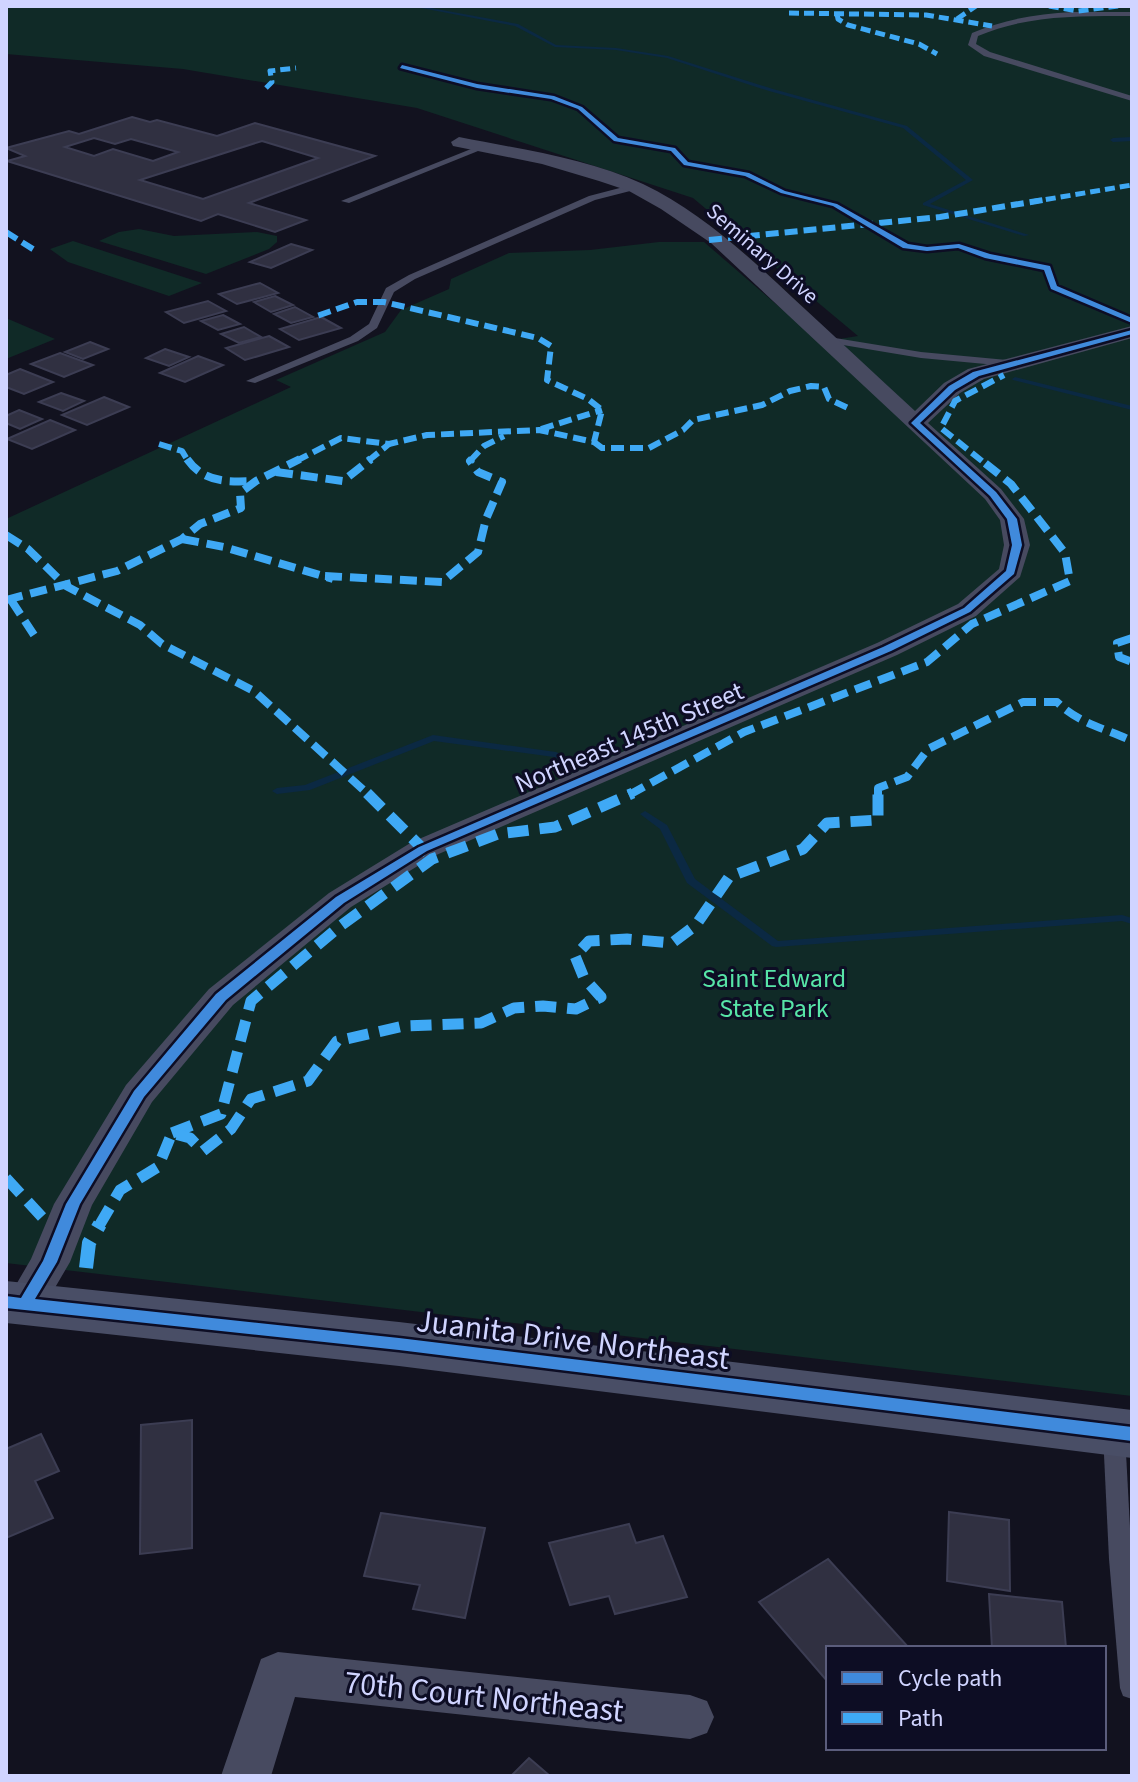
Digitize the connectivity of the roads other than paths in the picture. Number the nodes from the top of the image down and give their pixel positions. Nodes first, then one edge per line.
1 (1132, 14) edge
2 (1132, 99) edge
3 (459, 142) dead end
4 (484, 147) junction
5 (635, 187) junction
6 (346, 201) dead end
7 (1132, 332) edge
8 (829, 340) junction
9 (1007, 363) junction
10 (251, 381) dead end
11 (915, 423) junction
12 (15, 1303) edge
13 (1123, 1433) edge
14 (1132, 1688) edge
15 (690, 1717) dead end
16 (246, 1776) edge

1 - 2 lane
3 - 4 street, Seminary Drive
4 - 5 street, Seminary Drive
4 - 6 lane
5 - 8 street, Seminary Drive
5 - 10 lane
7 - 9 street
8 - 9 lane
8 - 11 street, Seminary Drive
9 - 11 street
11 - 12 street, Northeast 145th Street
12 - 13 main road, Juanita Drive Northeast
13 - 14 lane
15 - 16 street, 70th Court Northeast

